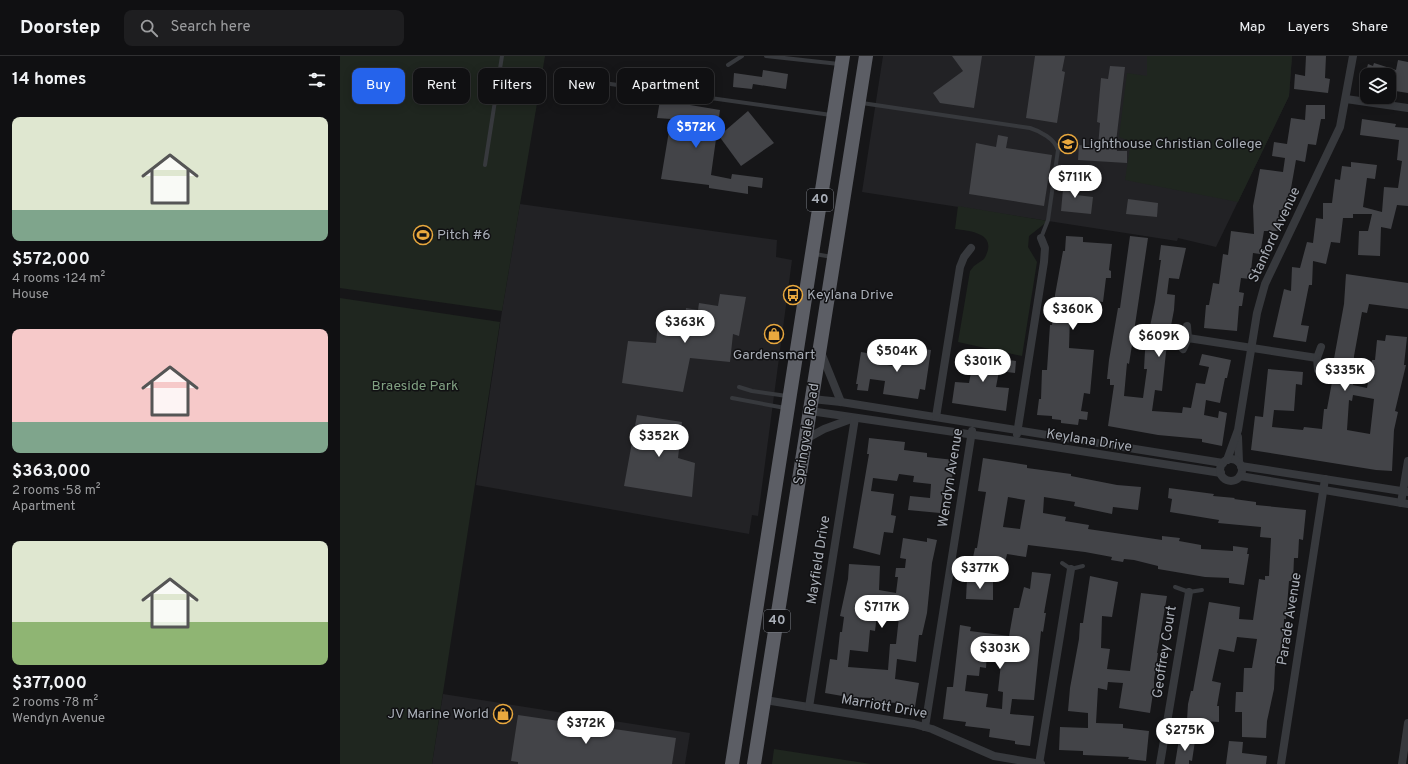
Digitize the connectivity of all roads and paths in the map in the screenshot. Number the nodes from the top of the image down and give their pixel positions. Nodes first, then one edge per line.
1 (502, 56) edge
2 (742, 56) edge
3 (766, 56) edge
4 (866, 56) edge
5 (1353, 56) edge
6 (786, 57) edge
7 (842, 60) edge
8 (728, 65) dead end
9 (609, 84) edge
10 (1346, 99) junction
11 (859, 102) junction
12 (1408, 108) edge
13 (834, 115) junction
14 (485, 165) dead end
15 (1041, 238) joint
16 (971, 248) dead end
17 (812, 254) junction
18 (834, 257) junction
19 (1187, 326) dead end
20 (1188, 338) junction
21 (1321, 347) dead end
22 (1251, 348) junction
23 (820, 349) junction
24 (1183, 349) dead end
25 (1317, 358) junction
26 (1318, 370) dead end
27 (739, 387) dead end
28 (732, 398) dead end
29 (788, 402) junction
30 (841, 402) junction
31 (811, 405) junction
32 (936, 417) junction
33 (855, 418) junction
34 (973, 424) junction
35 (1018, 430) junction
36 (1238, 430) junction
37 (972, 435) junction
38 (806, 439) junction
39 (1016, 441) junction
40 (1408, 461) edge
41 (1225, 462) junction
42 (1240, 464) junction
43 (1221, 474) junction
44 (1240, 476) junction
45 (1325, 479) junction
46 (1323, 490) junction
47 (1406, 491) edge
48 (1405, 503) edge
49 (1062, 563) dead end
50 (1083, 566) dead end
51 (1071, 569) junction
52 (1175, 587) dead end
53 (1202, 590) dead end
54 (1189, 592) junction
55 (765, 700) junction
56 (809, 707) junction
57 (1408, 723) edge
58 (925, 726) junction
59 (732, 764) edge
60 (754, 764) edge
61 (1040, 764) edge
62 (1160, 764) edge
63 (1281, 764) edge
64 (1402, 764) edge

1 - 14 lane
2 - 8 lane
3 - 6 lane
4 - 11 highway, Springvale Road / 40
5 - 10 street, Stanford Avenue
6 - 7 lane
7 - 13 highway, Springvale Road / 40
9 - 13 lane
10 - 12 street
10 - 22 street, Stanford Avenue
11 - 15 lane
11 - 18 highway, Springvale Road / 40
13 - 17 highway, Springvale Road / 40
15 - 35 street
16 - 32 street
17 - 18 lane
17 - 29 highway, Springvale Road / 40
18 - 23 highway, Springvale Road / 40
19 - 20 street
20 - 22 street
20 - 24 street
21 - 25 street
22 - 25 street
22 - 36 street, Stanford Avenue
23 - 30 street
23 - 31 highway, Springvale Road / 40
25 - 26 street
27 - 29 lane
28 - 29 lane
29 - 31 highway, Keylana Drive
29 - 59 highway, Springvale Road / 40
30 - 31 street, Keylana Drive
30 - 32 street, Keylana Drive
31 - 33 street, Keylana Drive
31 - 38 highway, Springvale Road / 40
32 - 34 street, Keylana Drive
33 - 37 street, Keylana Drive
33 - 38 street
33 - 56 street, Mayfield Drive
34 - 35 street, Keylana Drive
34 - 37 street, Wendyn Avenue
35 - 39 street
35 - 41 street, Keylana Drive
36 - 41 street, Stanford Avenue
36 - 42 street, Stanford Avenue
37 - 39 street, Keylana Drive
37 - 58 street, Wendyn Avenue
38 - 55 highway, Springvale Road / 40
39 - 43 street, Keylana Drive
40 - 47 street
41 - 42 street
41 - 43 street
42 - 44 street
42 - 45 street
43 - 44 street
44 - 46 street
45 - 46 street, Parade Avenue
45 - 47 street
46 - 48 street
46 - 63 street, Parade Avenue
47 - 48 street
49 - 51 lane
50 - 51 lane
51 - 61 street
52 - 54 lane
53 - 54 lane
54 - 62 street, Geoffrey Court
55 - 56 street, Marriott Drive
55 - 60 highway, Springvale Road / 40
56 - 58 street, Marriott Drive
57 - 64 street
58 - 61 street, Marriott Drive

